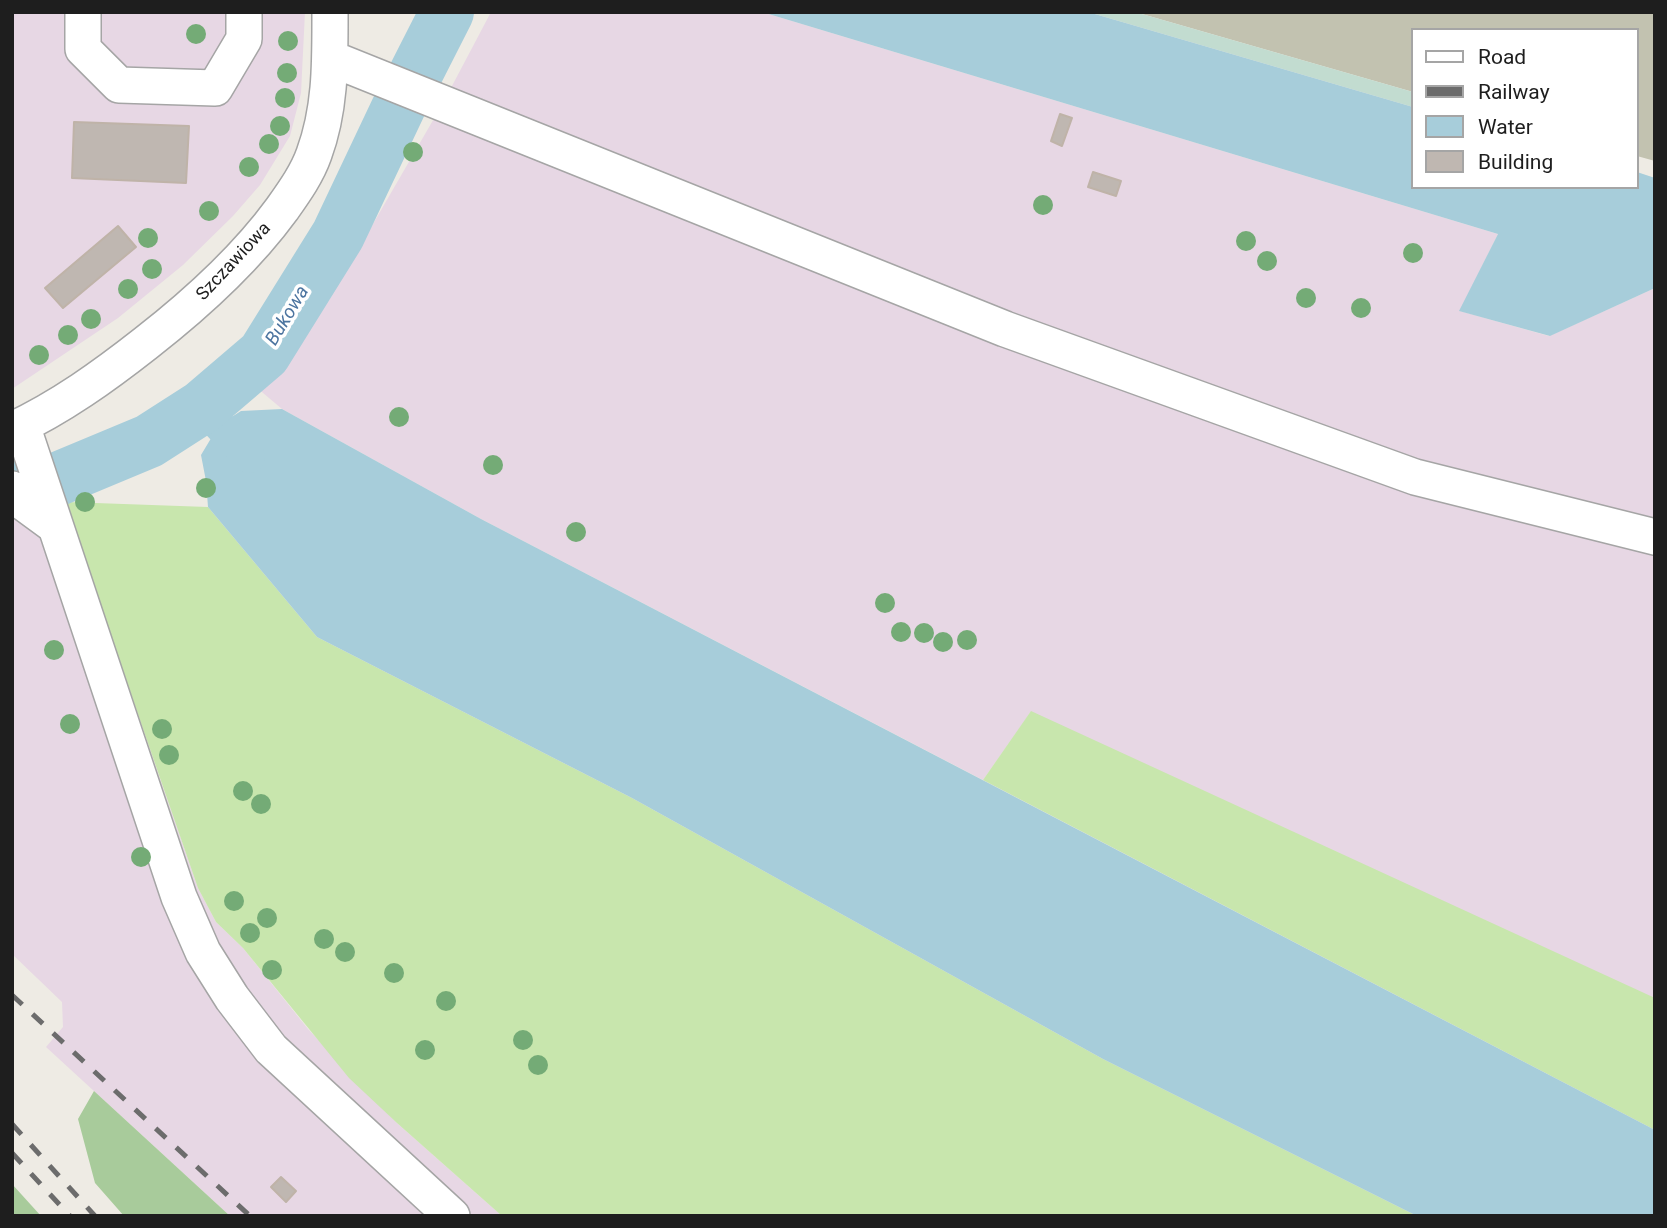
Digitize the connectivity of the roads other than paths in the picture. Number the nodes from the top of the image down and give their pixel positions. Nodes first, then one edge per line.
1 (83, 12) edge
2 (244, 12) edge
3 (330, 12) edge
4 (330, 58) junction
5 (17, 428) edge
6 (37, 495) edge
7 (1655, 537) edge
8 (452, 1216) edge

1 - 2 street
3 - 4 street, Szczawiowa
4 - 5 street, Szczawiowa
4 - 7 street
5 - 6 street
6 - 8 street

